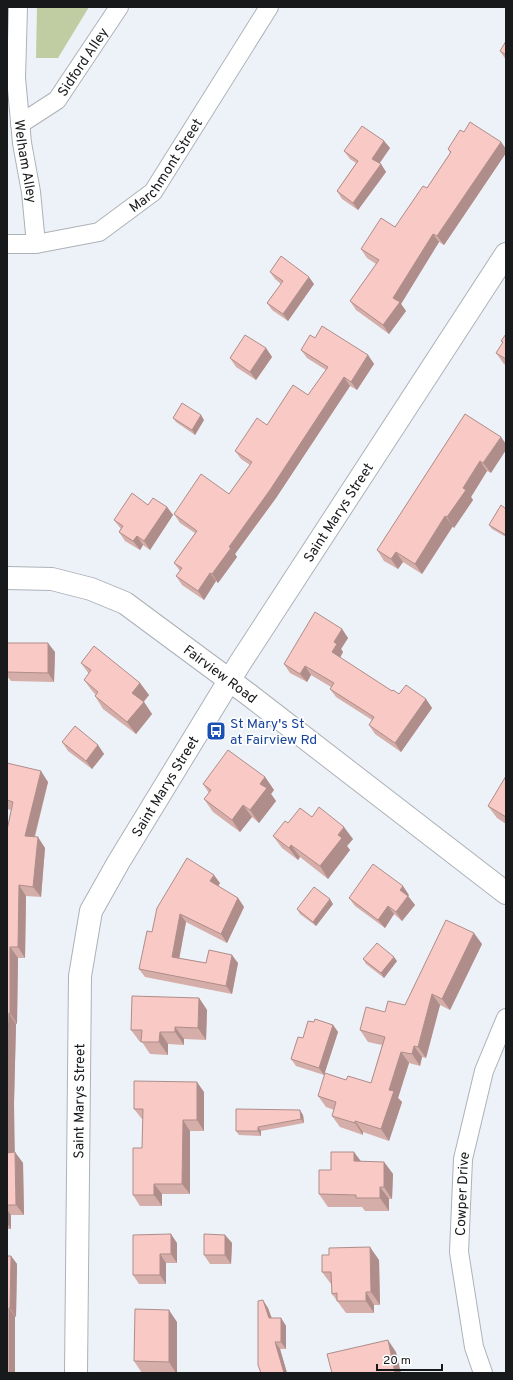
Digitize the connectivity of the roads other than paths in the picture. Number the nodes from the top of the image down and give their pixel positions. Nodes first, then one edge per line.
1 (18, 7) edge
2 (119, 7) edge
3 (269, 7) edge
4 (20, 124) junction
5 (7, 244) edge
6 (36, 244) junction
7 (506, 254) edge
8 (7, 578) edge
9 (229, 680) junction
10 (506, 893) edge
11 (506, 1018) edge
12 (76, 1373) edge
13 (483, 1373) edge

1 - 4 street, Welham Alley
2 - 4 street, Sidford Alley
3 - 6 street, Marchmont Street
4 - 6 street, Welham Alley
5 - 6 street, Marchmont Street
7 - 9 main road, Saint Marys Street
8 - 9 main road, Fairview Road
9 - 10 main road, Fairview Road
9 - 12 main road, Saint Marys Street
11 - 13 street, Cowper Drive

